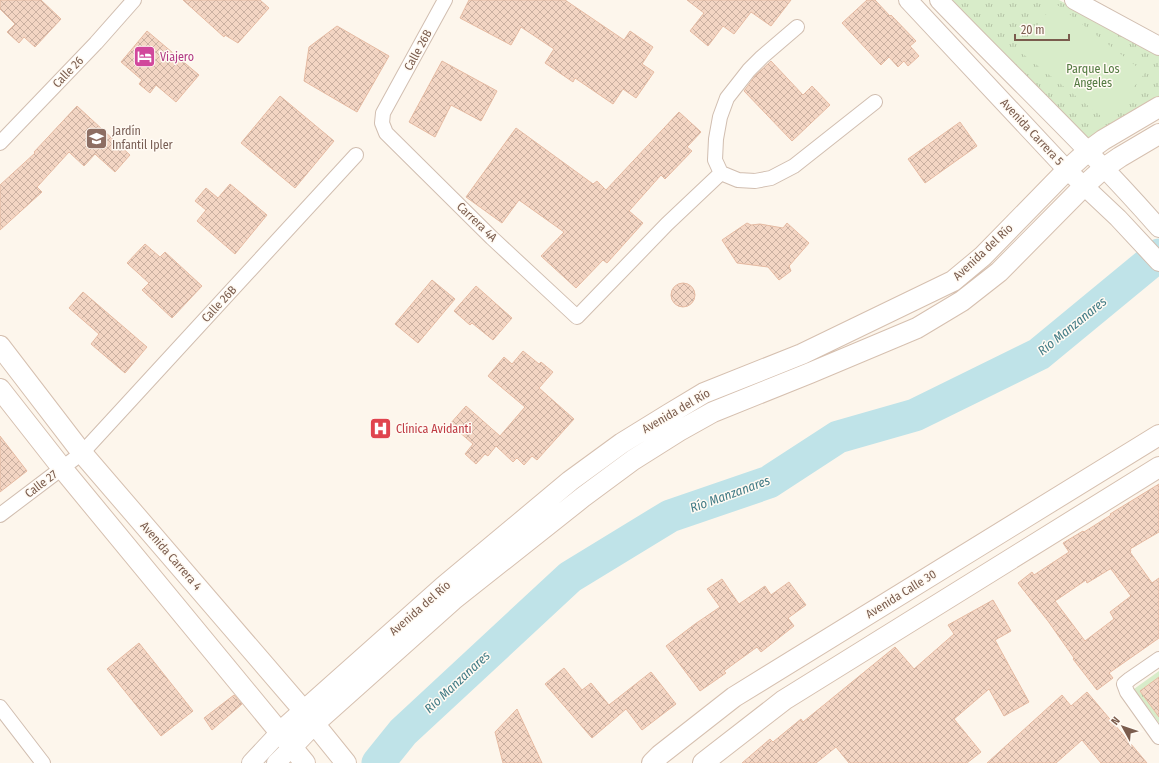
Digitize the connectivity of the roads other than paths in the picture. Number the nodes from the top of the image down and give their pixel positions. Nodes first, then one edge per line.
1 (134, 0) edge
2 (445, 0) edge
3 (908, 0) edge
4 (939, 0) edge
5 (1074, 0) edge
6 (797, 27) dead end
7 (1158, 41) edge
8 (875, 102) dead end
9 (1159, 107) edge
10 (382, 123) joint
11 (1159, 134) edge
12 (0, 142) edge
13 (1088, 151) junction
14 (356, 155) dead end
15 (1104, 168) junction
16 (1067, 170) junction
17 (722, 173) junction
18 (1084, 186) junction
19 (1159, 228) edge
20 (1159, 262) edge
21 (0, 346) edge
22 (0, 389) edge
23 (1159, 435) edge
24 (82, 453) junction
25 (1159, 467) edge
26 (62, 468) junction
27 (0, 515) edge
28 (1159, 659) edge
29 (0, 707) edge
30 (309, 718) junction
31 (1159, 737) edge
32 (286, 740) junction
33 (660, 760) edge
34 (43, 763) edge
35 (251, 763) edge
36 (276, 763) edge
37 (305, 763) edge
38 (346, 763) edge
39 (703, 763) edge

1 - 12 street, Calle 26
2 - 10 street, Calle 26B
3 - 16 street, Avenida Carrera 5
4 - 13 street
5 - 7 street
6 - 17 street
8 - 17 street
9 - 13 main road, Avenida del Río
10 - 17 street, Carrera 4A
11 - 15 main road, Avenida del Río
13 - 15 street
13 - 16 main road, Avenida del Río
14 - 24 street, Calle 26B
15 - 18 main road, Avenida del Río
15 - 19 street
16 - 18 street, Avenida Carrera 5
16 - 30 main road, Avenida del Río
18 - 20 street, Avenida Carrera 5
18 - 30 main road, Avenida del Río
21 - 24 main road, Avenida Carrera 4
22 - 26 main road
23 - 33 main road, Avenida Calle 30
24 - 26 street, Calle 27
24 - 30 main road, Avenida Carrera 4
25 - 39 main road
26 - 27 street, Calle 27
26 - 32 main road
28 - 31 street
29 - 34 street
30 - 32 main road, Avenida del Río
30 - 38 main road, Avenida Carrera 4
32 - 35 street, Avenida del Río
32 - 36 street, Avenida del Río
32 - 37 main road

